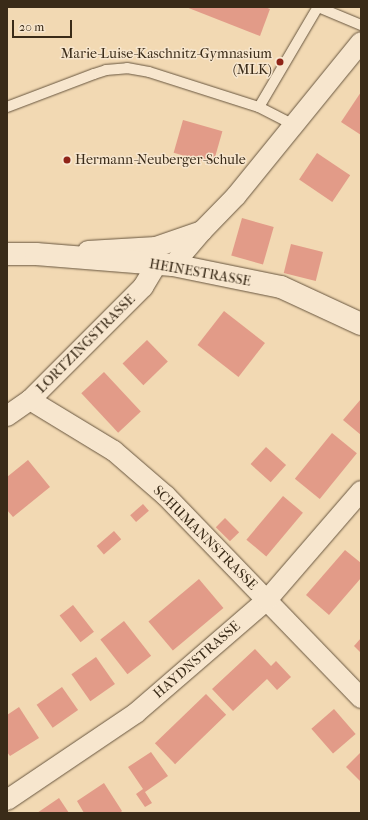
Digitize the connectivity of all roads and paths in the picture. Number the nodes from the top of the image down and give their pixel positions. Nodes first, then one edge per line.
1 (361, 25) edge
2 (361, 42) edge
3 (7, 107) edge
4 (259, 107) junction
5 (294, 126) junction
6 (202, 231) junction
7 (7, 254) edge
8 (36, 254) junction
9 (165, 264) junction
10 (361, 324) edge
11 (30, 400) junction
12 (8, 414) edge
13 (361, 491) edge
14 (267, 600) junction
15 (361, 698) edge
16 (7, 800) edge

1 - 4 lane
2 - 5 street, LORTZINGSTRASSE
3 - 4 lane
4 - 5 lane
5 - 6 street, LORTZINGSTRASSE
6 - 8 street, LORTZINGSTRASSE
6 - 9 street, LORTZINGSTRASSE
7 - 8 main road, HEINESTRASSE
8 - 9 main road, HEINESTRASSE
9 - 10 main road, HEINESTRASSE
9 - 11 street, LORTZINGSTRASSE
11 - 12 street, LORTZINGSTRASSE
11 - 14 street, SCHUMANNSTRASSE
13 - 14 street, HAYDNSTRASSE
14 - 15 street, SCHUMANNSTRASSE
14 - 16 street, HAYDNSTRASSE

